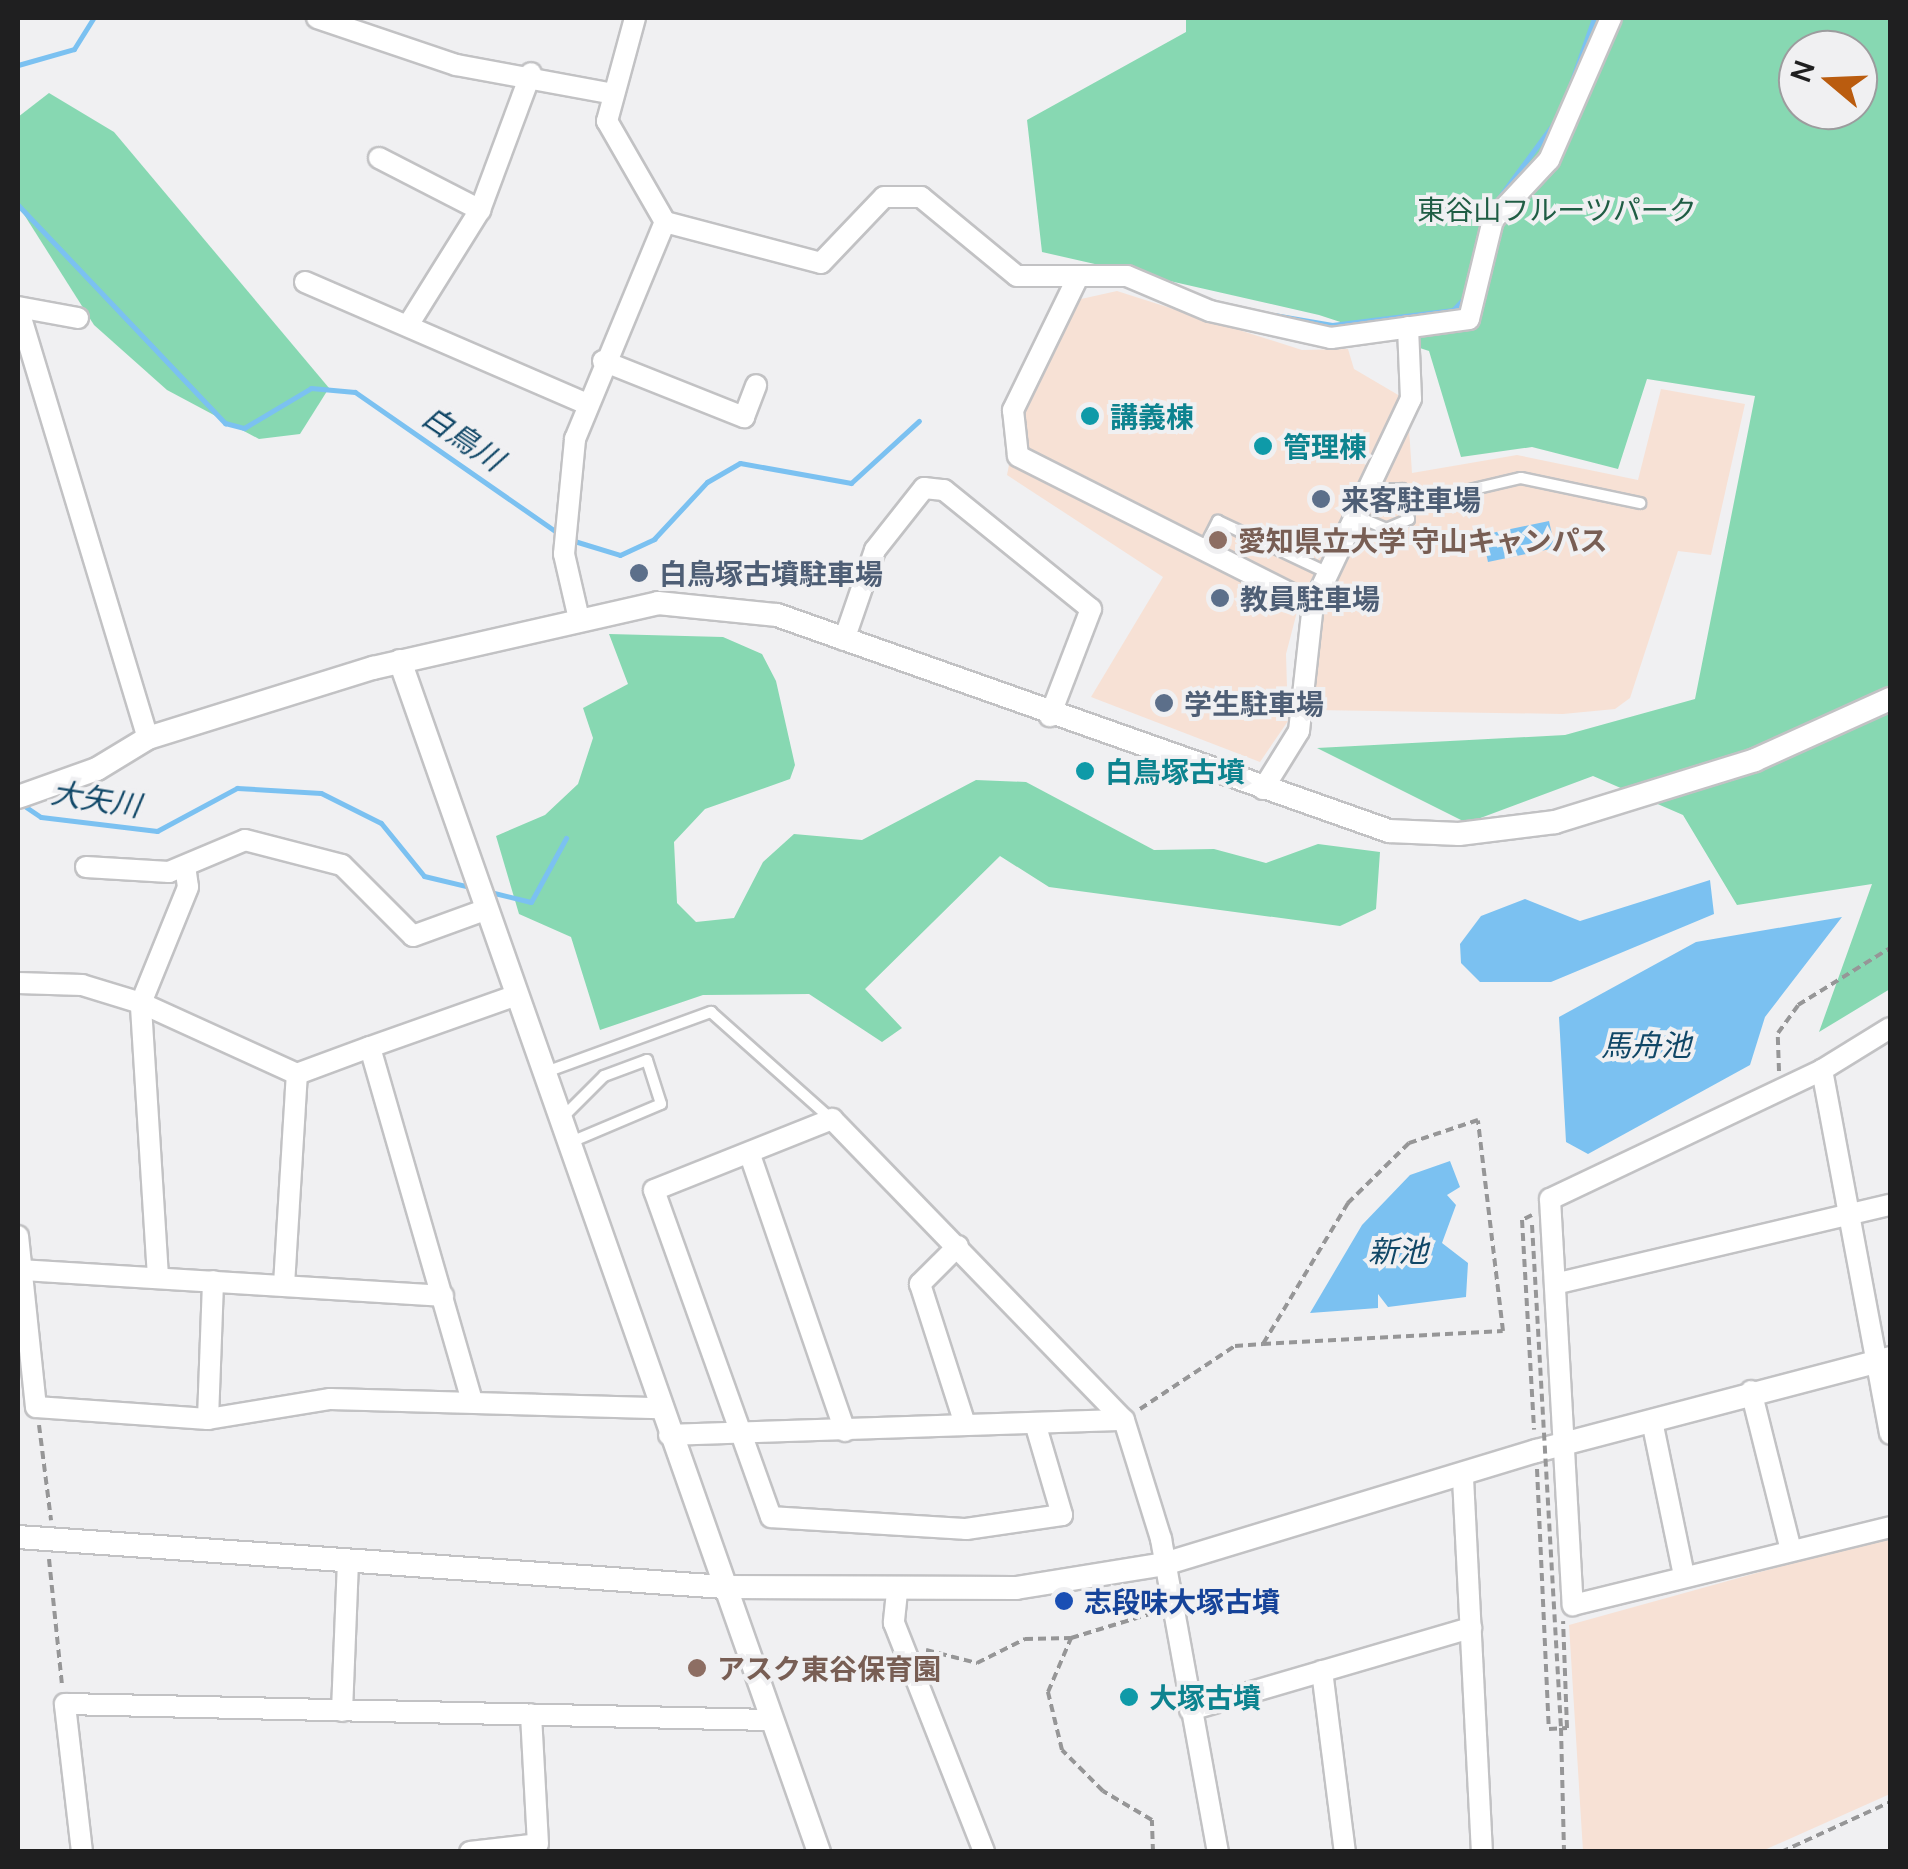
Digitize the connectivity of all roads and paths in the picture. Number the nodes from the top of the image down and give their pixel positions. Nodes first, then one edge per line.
1 (317, 18) edge
2 (635, 18) edge
3 (1611, 18) edge
4 (531, 73) junction
5 (610, 93) junction
6 (378, 158) dead end
7 (480, 210) junction
8 (665, 222) junction
9 (1076, 281) junction
10 (304, 282) dead end
11 (18, 308) edge
12 (78, 318) dead end
13 (410, 322) junction
14 (1408, 327) junction
15 (603, 361) junction
16 (756, 386) dead end
17 (584, 402) junction
18 (1370, 490) junction
19 (1640, 503) dead end
20 (1410, 504) junction
21 (1356, 516) junction
22 (1203, 552) junction
23 (1328, 573) junction
24 (1312, 605) junction
25 (578, 618) junction
26 (844, 640) junction
27 (400, 662) junction
28 (1890, 699) edge
29 (1050, 716) junction
30 (148, 738) junction
31 (1264, 789) junction
32 (18, 797) edge
33 (186, 866) junction
34 (86, 867) dead end
35 (488, 913) junction
36 (1890, 948) edge
37 (18, 983) edge
38 (517, 995) junction
39 (141, 1003) junction
40 (1890, 1028) edge
41 (370, 1047) junction
42 (1822, 1070) junction
43 (546, 1072) junction
44 (297, 1074) junction
45 (1780, 1086) junction
46 (562, 1118) junction
47 (832, 1120) junction
48 (570, 1142) junction
49 (750, 1155) junction
50 (1890, 1206) edge
51 (1849, 1212) junction
52 (18, 1236) edge
53 (958, 1246) junction
54 (22, 1270) junction
55 (158, 1278) junction
56 (213, 1281) junction
57 (1558, 1283) junction
58 (284, 1285) junction
59 (444, 1296) junction
60 (1262, 1344) junction
61 (1882, 1359) edge
62 (1750, 1391) junction
63 (472, 1402) junction
64 (660, 1408) junction
65 (208, 1419) junction
66 (1124, 1420) junction
67 (1652, 1421) junction
68 (1035, 1423) junction
69 (965, 1424) junction
70 (845, 1432) junction
71 (742, 1433) junction
72 (1890, 1434) edge
73 (668, 1436) junction
74 (1565, 1443) junction
75 (1536, 1451) junction
76 (1464, 1478) junction
77 (1890, 1527) edge
78 (18, 1537) edge
79 (1791, 1550) junction
80 (348, 1561) junction
81 (1164, 1564) junction
82 (1684, 1576) junction
83 (724, 1587) junction
84 (897, 1592) junction
85 (1170, 1610) junction
86 (1471, 1628) junction
87 (1071, 1638) junction
88 (908, 1658) junction
89 (1322, 1671) junction
90 (342, 1710) junction
91 (1190, 1710) junction
92 (531, 1714) junction
93 (772, 1720) junction
94 (1890, 1802) edge
95 (82, 1852) edge
96 (470, 1852) edge
97 (819, 1852) edge
98 (984, 1852) edge
99 (1153, 1852) edge
100 (1218, 1852) edge
101 (1345, 1852) edge
102 (1482, 1852) edge
103 (1564, 1852) edge
104 (1780, 1852) edge

1 - 4 street
2 - 5 street
3 - 14 street
4 - 5 street
4 - 7 street
5 - 8 street
6 - 7 street
7 - 13 street
8 - 9 street
8 - 15 street
9 - 14 street
9 - 22 street
10 - 13 street
11 - 12 street
11 - 30 street
13 - 17 street
14 - 18 street
15 - 16 street
15 - 17 street
17 - 25 street
18 - 20 lane
18 - 21 street
19 - 20 lane
20 - 21 lane
21 - 23 street
22 - 23 lane
22 - 24 street
23 - 24 street
24 - 31 street
25 - 26 street
25 - 27 street
26 - 29 street
26 - 29 street
27 - 30 street
27 - 35 street
28 - 31 street
29 - 31 street
30 - 32 street
33 - 34 street
33 - 35 street
33 - 39 street
35 - 38 street
36 - 45 path
37 - 39 street
38 - 41 street
38 - 43 street
39 - 44 street
39 - 55 street
40 - 42 street
41 - 44 street
41 - 59 street
42 - 45 street
42 - 51 street
43 - 46 street
43 - 47 lane
44 - 58 street
45 - 57 street
46 - 48 street
46 - 48 lane
47 - 49 street
47 - 53 street
48 - 64 street
49 - 70 street
49 - 71 street
50 - 51 street
51 - 57 street
51 - 61 street
52 - 54 street
53 - 66 street
53 - 69 street
54 - 55 street
54 - 65 street
55 - 56 street
56 - 58 street
56 - 65 street
57 - 74 street
58 - 59 street
59 - 63 street
60 - 60 path
60 - 66 path
61 - 62 street
61 - 72 street
62 - 67 street
62 - 79 street
63 - 64 street
63 - 65 street
64 - 73 street
66 - 68 street
66 - 81 street
67 - 74 street
67 - 82 street
68 - 69 street
68 - 71 street
69 - 70 street
70 - 71 street
71 - 73 street
73 - 83 street
74 - 75 street
74 - 82 street
75 - 76 street
75 - 103 path, bridge
76 - 81 street
76 - 86 street
77 - 79 street
78 - 80 street
79 - 82 street
80 - 83 street
80 - 90 street
81 - 84 street
81 - 85 street
83 - 84 street
83 - 93 street
84 - 88 street
85 - 87 path
85 - 91 street
86 - 89 street
86 - 102 street
87 - 88 path
87 - 99 path
88 - 98 street
89 - 91 street
89 - 101 street
90 - 92 street
90 - 95 street
91 - 100 street
92 - 93 street
92 - 96 street
93 - 97 street
94 - 104 path

